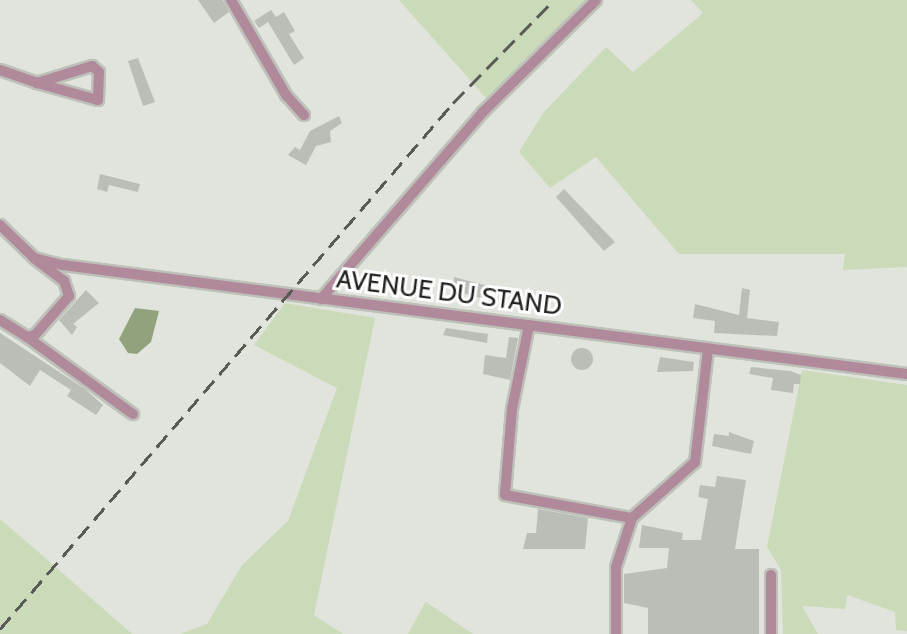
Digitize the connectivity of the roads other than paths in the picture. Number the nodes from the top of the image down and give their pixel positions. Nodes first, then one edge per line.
1 (231, 0) edge
2 (596, 0) edge
3 (0, 70) edge
4 (37, 83) junction
5 (304, 115) dead end
6 (0, 225) edge
7 (34, 258) junction
8 (321, 299) junction
9 (0, 320) edge
10 (529, 325) junction
11 (27, 337) junction
12 (708, 349) junction
13 (907, 374) edge
14 (133, 414) dead end
15 (632, 518) junction
16 (771, 575) dead end
17 (616, 634) edge
18 (771, 634) edge

1 - 5 street
2 - 8 street
3 - 4 street
4 - 4 street
6 - 7 street
7 - 8 street, AVENUE DU STAND
7 - 11 street
8 - 10 street, AVENUE DU STAND
9 - 11 street
10 - 12 street, AVENUE DU STAND
10 - 15 street
11 - 14 street
12 - 13 street, AVENUE DU STAND
12 - 15 street
15 - 17 street
16 - 18 street

